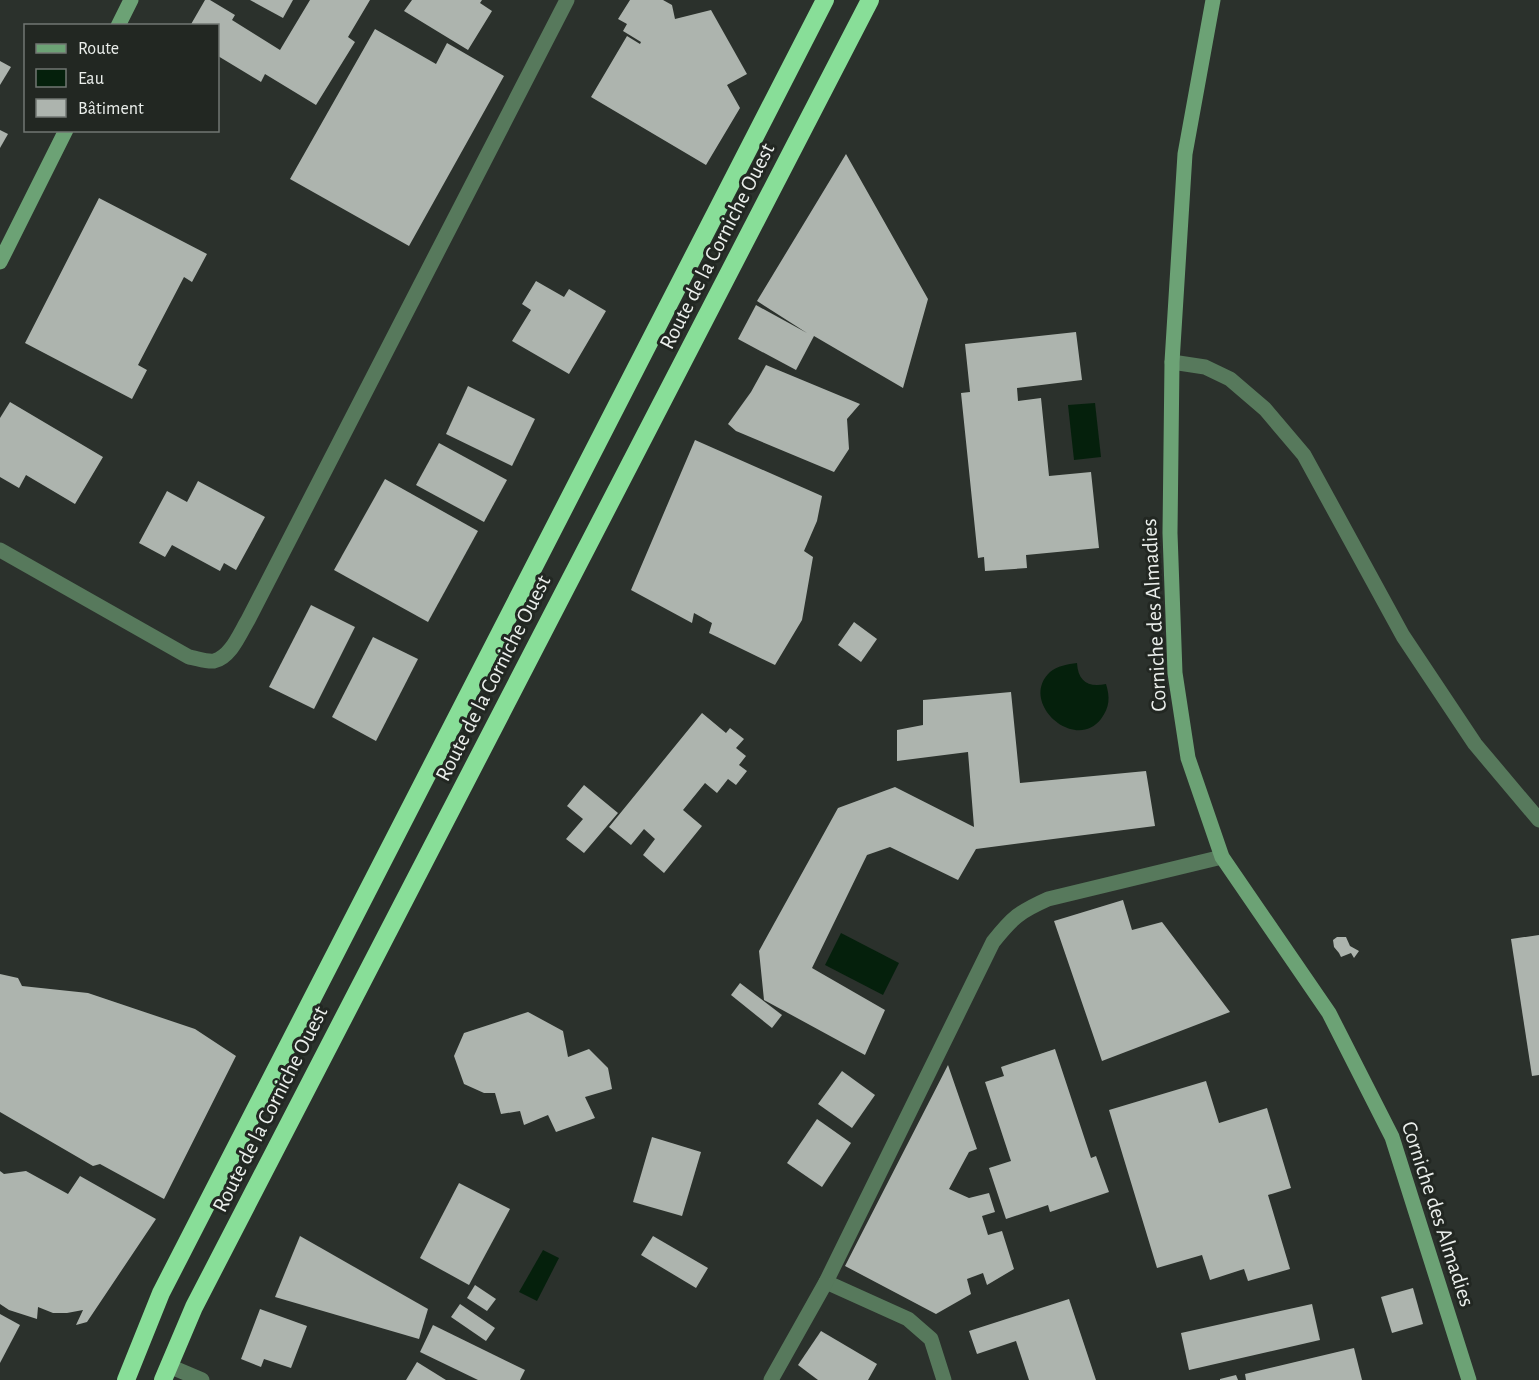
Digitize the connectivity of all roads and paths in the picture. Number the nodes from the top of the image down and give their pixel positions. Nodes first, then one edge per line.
1 (131, 0) edge
2 (567, 0) edge
3 (825, 0) edge
4 (870, 0) edge
5 (1213, 0) edge
6 (119, 24) edge
7 (65, 132) edge
8 (0, 262) edge
9 (1172, 362) junction
10 (0, 550) edge
11 (1539, 819) edge
12 (1222, 857) junction
13 (826, 1282) junction
14 (166, 1373) edge
15 (126, 1380) edge
16 (202, 1380) edge
17 (771, 1380) edge
18 (944, 1380) edge
19 (1469, 1380) edge

1 - 6 street
2 - 10 street
3 - 15 highway, Route de la Corniche Ouest
4 - 14 highway, Route de la Corniche Ouest
5 - 9 street, Corniche des Almadies
7 - 8 street
9 - 11 street
9 - 12 street, Corniche des Almadies
12 - 13 street
12 - 19 street, Corniche des Almadies
13 - 17 street
13 - 18 street
14 - 16 street

